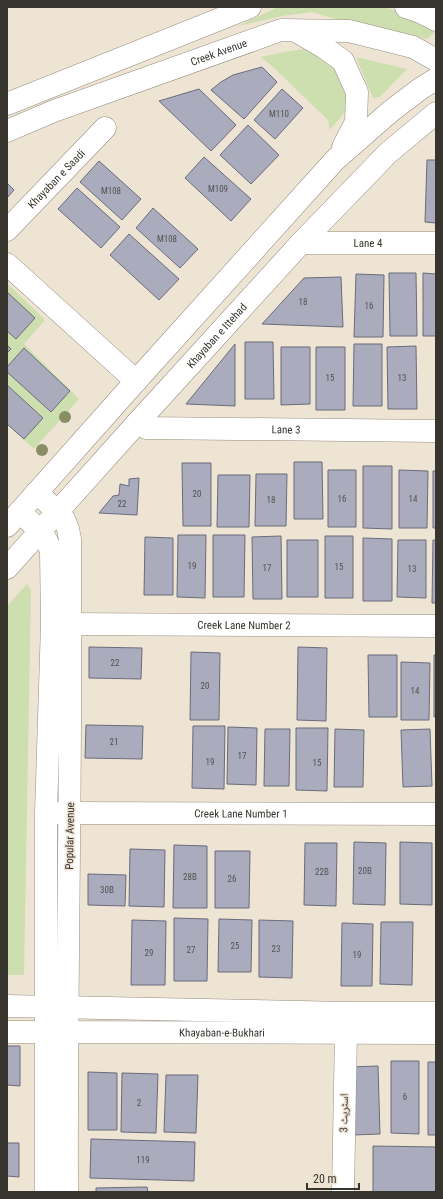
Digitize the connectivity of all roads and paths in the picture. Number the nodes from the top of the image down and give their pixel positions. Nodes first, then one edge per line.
1 (250, 7) edge
2 (406, 7) edge
3 (436, 20) edge
4 (295, 31) junction
5 (436, 60) edge
6 (436, 79) edge
7 (7, 104) edge
8 (436, 113) edge
9 (105, 128) dead end
10 (7, 131) edge
11 (336, 160) junction
12 (7, 230) edge
13 (301, 243) junction
14 (436, 243) edge
15 (7, 264) edge
16 (136, 381) junction
17 (138, 422) junction
18 (436, 431) edge
19 (37, 492) junction
20 (57, 512) junction
21 (13, 519) edge
22 (39, 531) junction
23 (7, 568) edge
24 (61, 624) junction
25 (436, 626) edge
26 (46, 813) junction
27 (70, 814) junction
28 (436, 814) edge
29 (7, 1006) edge
30 (46, 1006) junction
31 (67, 1007) junction
32 (436, 1013) edge
33 (7, 1032) edge
34 (56, 1032) junction
35 (346, 1033) junction
36 (436, 1033) edge
37 (46, 1192) edge
38 (67, 1192) edge
39 (343, 1192) edge

1 - 7 street
2 - 3 street
4 - 5 street, Creek Avenue
4 - 10 street, Creek Avenue
4 - 11 street
6 - 11 street
8 - 13 street, Khayaban e Ittehad
9 - 12 street, Khayaban e Saadi
11 - 16 street
13 - 14 street, Lane 4
13 - 17 street, Khayaban e Ittehad
15 - 16 street
16 - 19 street
17 - 18 street, Lane 3
17 - 20 street, Khayaban e Ittehad
19 - 20 street, Popular Avenue
19 - 21 street
20 - 22 street, Khayaban e Ittehad
20 - 24 street, Popular Avenue
21 - 22 street, Popular Avenue
22 - 23 street, Khayaban e Ittehad
22 - 24 street, Popular Avenue
24 - 25 street, Creek Lane Number 2
24 - 26 street, Popular Avenue
24 - 27 street, Popular Avenue
26 - 27 street, Creek Lane Number 1
26 - 30 street, Popular Avenue
27 - 28 street, Creek Lane Number 1
27 - 31 street, Popular Avenue
29 - 30 street, Khayaban-e-Bukhari
30 - 31 street, Khayaban-e-Bukhari
30 - 34 street, Popular Avenue
31 - 32 street, Khayaban-e-Bukhari
31 - 34 street, Popular Avenue
33 - 34 street, Khayaban-e-Bukhari
34 - 35 street, Khayaban-e-Bukhari
34 - 37 street, Popular Avenue
34 - 38 street, Popular Avenue
35 - 36 street, Khayaban-e-Bukhari
35 - 39 street, اسٹریٹ 3

